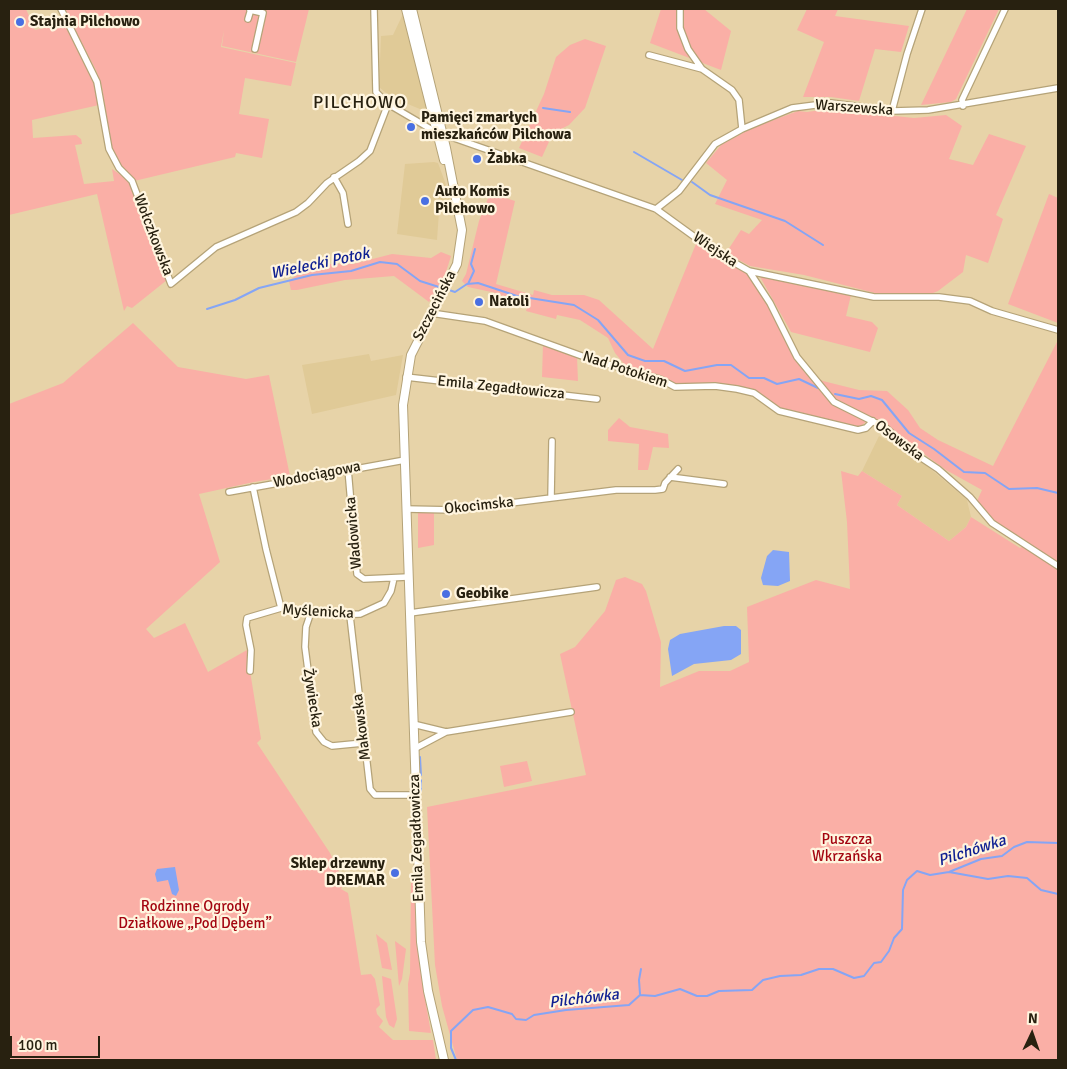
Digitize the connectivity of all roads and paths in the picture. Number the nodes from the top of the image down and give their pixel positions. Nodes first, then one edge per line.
1 (61, 9) edge
2 (251, 9) edge
3 (374, 9) edge
4 (406, 9) edge
5 (412, 9) edge
6 (680, 9) edge
7 (922, 9) edge
8 (1005, 9) edge
9 (248, 19) dead end
10 (255, 49) dead end
11 (649, 55) dead end
12 (702, 69) junction
13 (1058, 88) edge
14 (388, 104) junction
15 (963, 106) junction
16 (892, 111) junction
17 (742, 128) junction
18 (439, 133) junction
19 (334, 177) junction
20 (656, 209) junction
21 (348, 224) dead end
22 (748, 271) junction
23 (431, 313) junction
24 (1058, 330) edge
25 (406, 377) junction
26 (404, 394) joint
27 (597, 399) dead end
28 (873, 421) junction
29 (552, 441) dead end
30 (404, 460) junction
31 (348, 469) junction
32 (678, 469) dead end
33 (670, 477) junction
34 (724, 484) dead end
35 (253, 487) junction
36 (229, 492) dead end
37 (551, 498) junction
38 (406, 509) junction
39 (1058, 566) edge
40 (408, 577) junction
41 (394, 578) junction
42 (597, 587) dead end
43 (282, 608) junction
44 (311, 612) junction
45 (410, 613) junction
46 (350, 616) junction
47 (250, 671) dead end
48 (571, 712) dead end
49 (413, 724) junction
50 (446, 732) junction
51 (363, 743) junction
52 (414, 749) junction
53 (416, 795) junction
54 (444, 1060) edge

1 - 19 street, Wołczkowska
2 - 9 street
2 - 10 street
3 - 14 street
4 - 18 main road, Szczecińska
5 - 18 main road, Szczecińska
6 - 12 street
7 - 16 street
8 - 15 street
11 - 12 street
12 - 17 street
13 - 15 street, Warszewska
14 - 18 street, Wiejska
14 - 19 street, Wołczkowska
15 - 16 street, Warszewska
16 - 17 street, Warszewska
17 - 20 street, Warszewska
18 - 20 street, Wiejska
18 - 23 main road, Szczecińska
19 - 21 street
20 - 22 street, Wiejska
22 - 24 street, Wiejska
22 - 28 street, Osowska
23 - 25 main road, Szczecińska
23 - 28 street, Nad Potokiem
25 - 26 main road, Szczecińska
25 - 27 street, Emila Zegadłowicza
26 - 30 main road, Emila Zegadłowicza
28 - 39 street, Osowska
29 - 37 street
30 - 31 street, Wodociągowa
30 - 38 main road, Emila Zegadłowicza
31 - 35 street, Wodociągowa
31 - 41 street, Wadowicka
32 - 33 street, Okocimska
33 - 34 street
33 - 37 street, Okocimska
35 - 36 street, Wodociągowa
35 - 43 street
37 - 38 street, Okocimska
38 - 40 main road, Emila Zegadłowicza
40 - 41 street, Wadowicka
40 - 45 main road, Emila Zegadłowicza
41 - 46 street, Myślenicka
42 - 45 street
43 - 44 street, Myślenicka
43 - 47 street, Myślenicka
44 - 46 street, Myślenicka
44 - 51 street, Żywiecka
45 - 49 main road, Emila Zegadłowicza
46 - 51 street, Makowska
48 - 50 street
49 - 50 street
49 - 52 main road, Emila Zegadłowicza
50 - 52 street
51 - 53 street, Makowska
52 - 53 main road, Emila Zegadłowicza
53 - 54 main road, Emila Zegadłowicza

